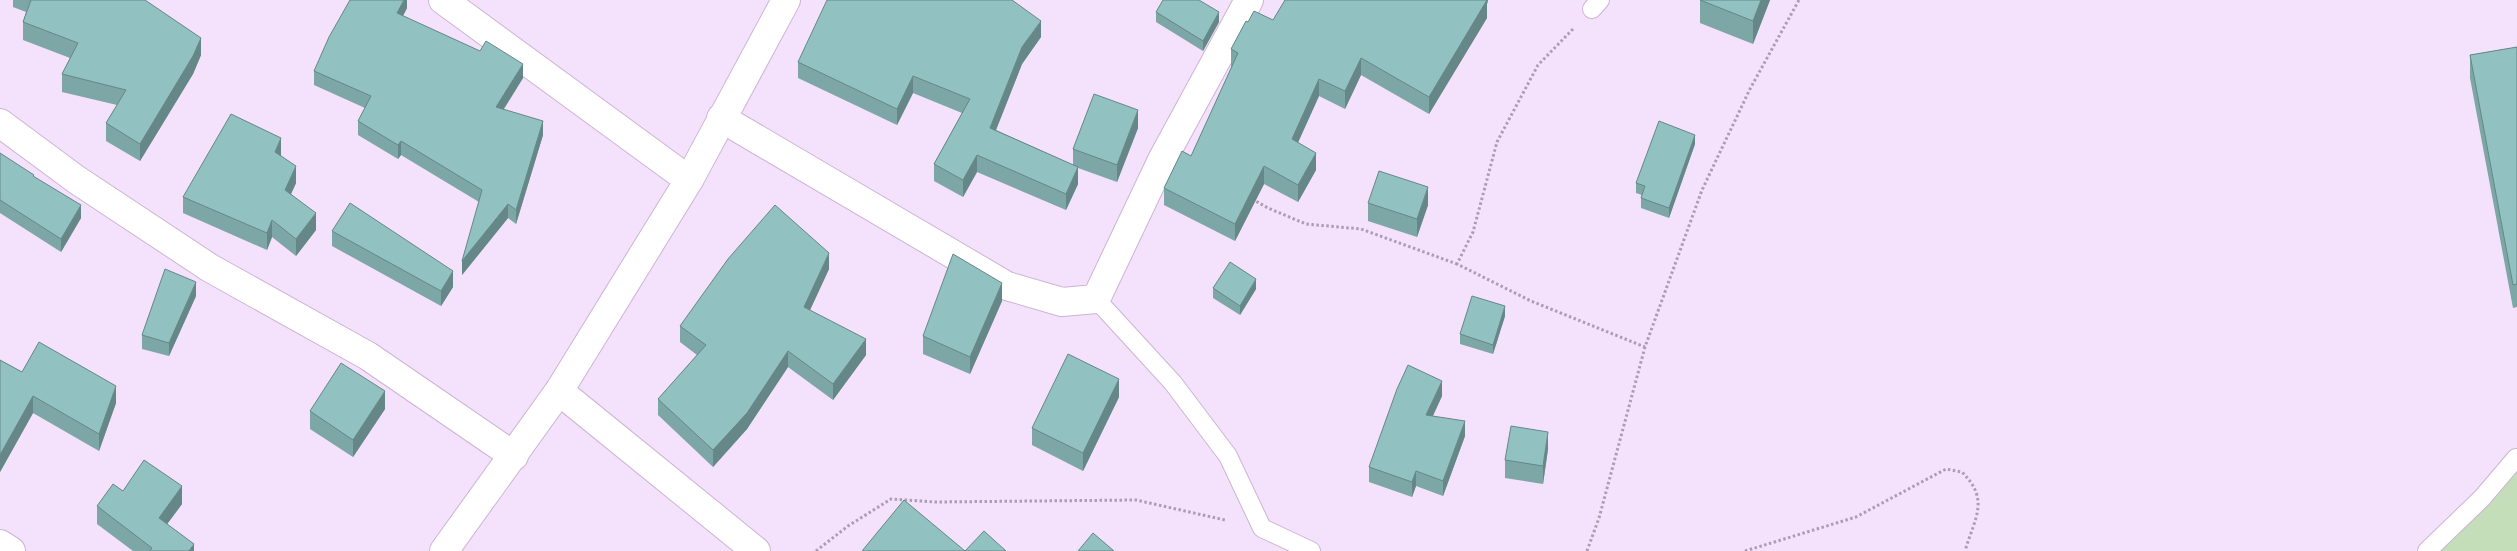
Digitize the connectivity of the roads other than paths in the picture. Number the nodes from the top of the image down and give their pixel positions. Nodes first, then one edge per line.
1 (443, 0) edge
2 (786, 0) edge
3 (1249, 0) edge
4 (721, 118) junction
5 (0, 123) edge
6 (689, 180) junction
7 (1096, 299) junction
8 (559, 391) junction
9 (514, 456) junction
10 (2516, 458) edge
11 (0, 544) edge
12 (11, 551) edge
13 (444, 551) edge
14 (756, 551) edge
15 (1311, 551) edge
16 (2427, 551) edge

1 - 6 street
2 - 4 street
3 - 7 street
4 - 6 street
4 - 7 street
5 - 9 street
6 - 8 street
7 - 15 lane
8 - 9 street
8 - 14 street
9 - 13 street
10 - 16 lane
11 - 12 street

